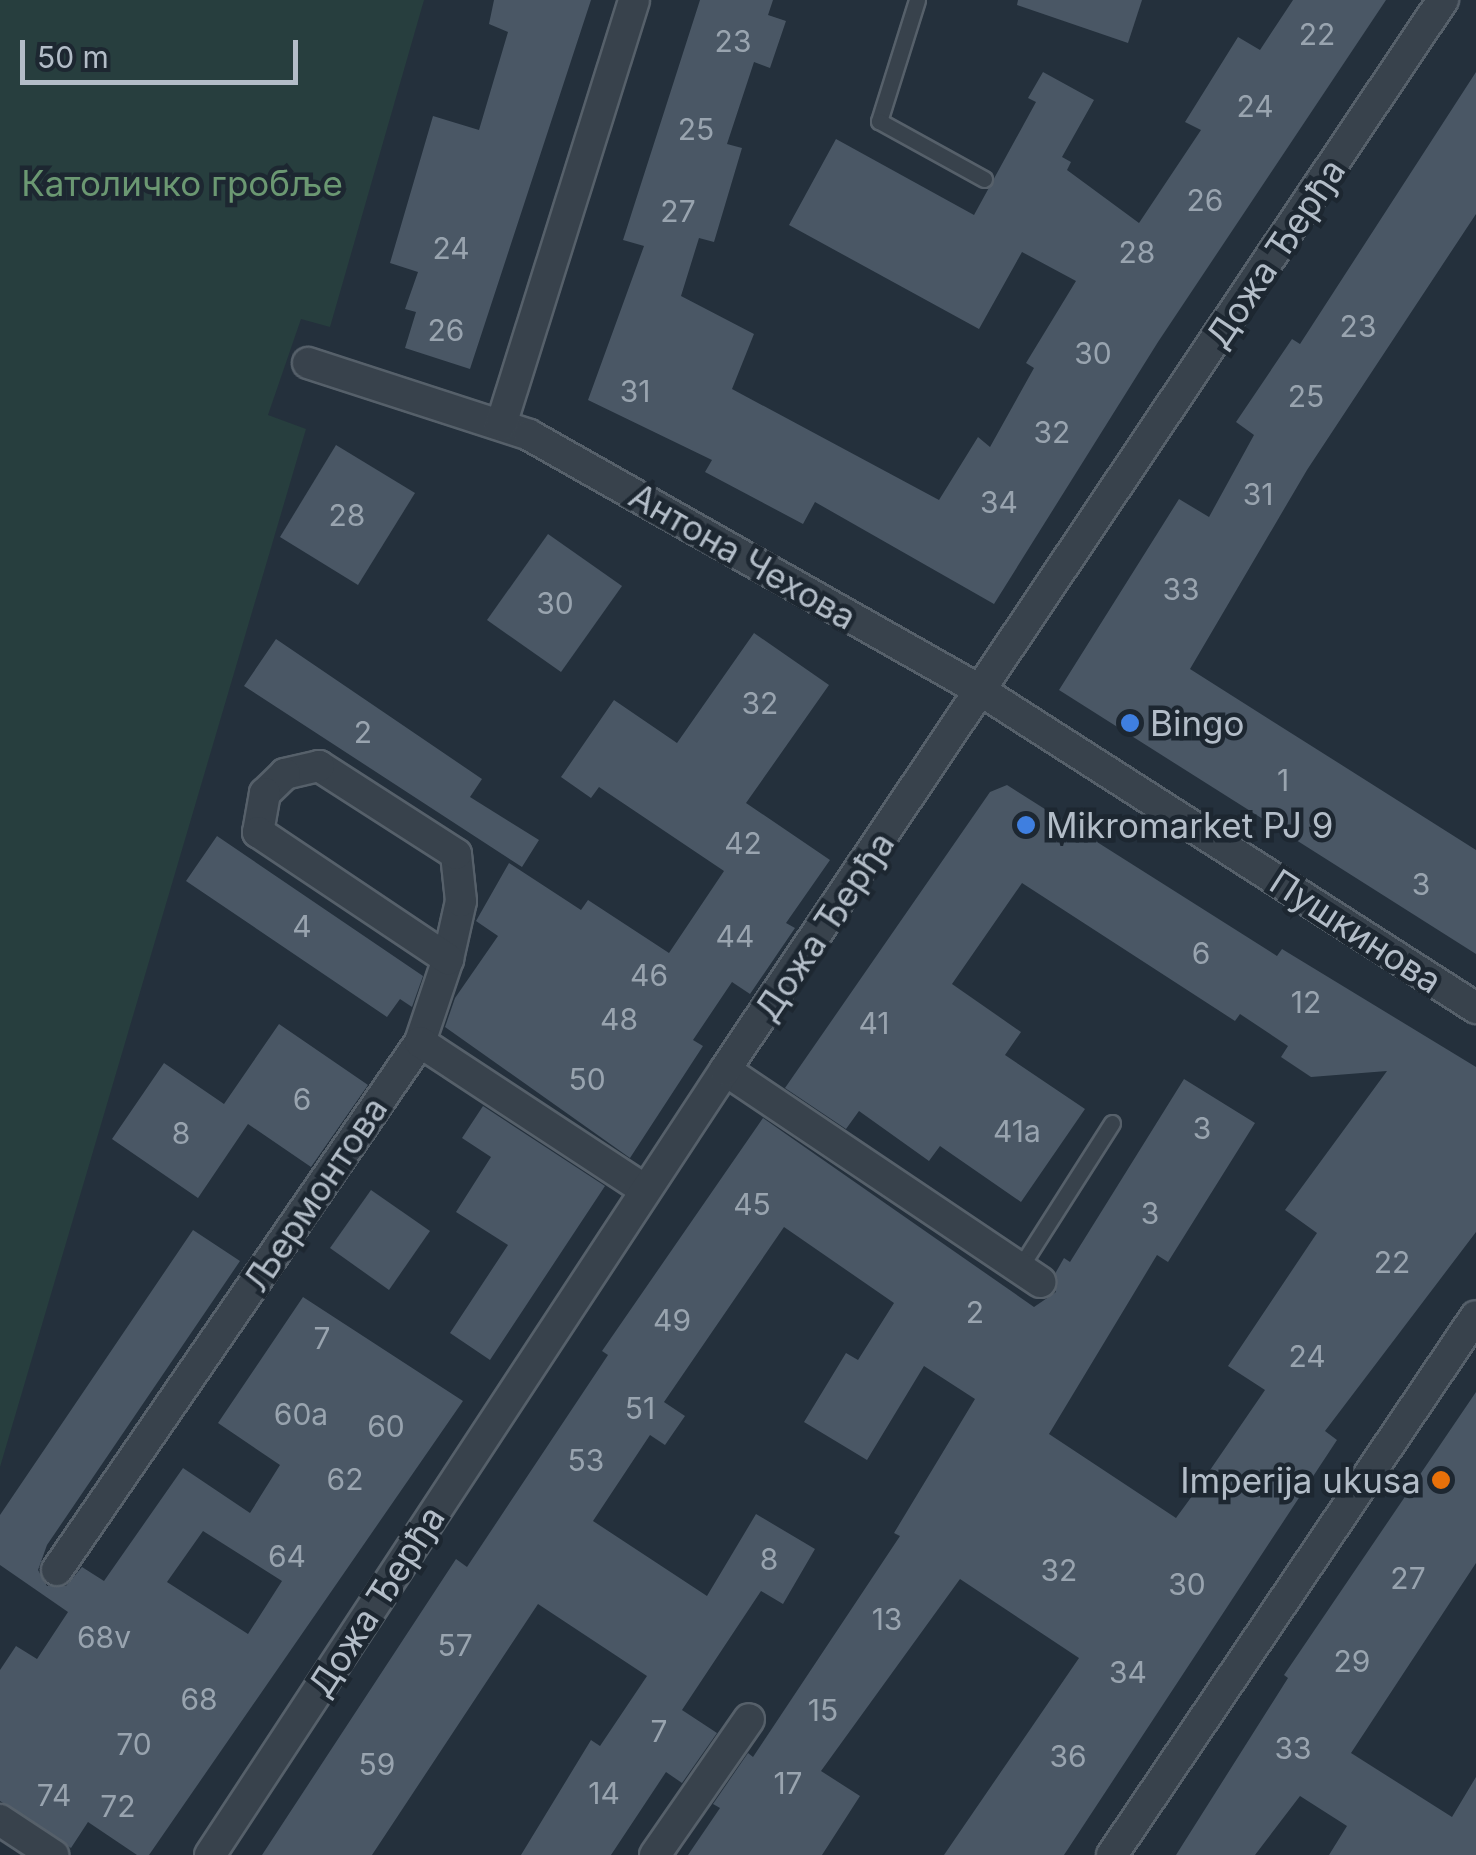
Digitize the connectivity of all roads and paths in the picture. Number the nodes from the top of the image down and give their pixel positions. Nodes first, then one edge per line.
1 (634, 0) edge
2 (917, 0) edge
3 (1443, 0) edge
4 (984, 180) dead end
5 (308, 363) dead end
6 (501, 425) junction
7 (983, 692) junction
8 (448, 960) junction
9 (1476, 1008) edge
10 (420, 1042) junction
11 (725, 1070) junction
12 (1112, 1124) dead end
13 (646, 1190) junction
14 (1029, 1276) joint
15 (1476, 1316) edge
16 (57, 1570) dead end
17 (750, 1719) dead end
18 (0, 1820) edge
19 (53, 1855) edge
20 (210, 1855) edge
21 (655, 1855) edge
22 (1112, 1855) edge

1 - 6 street
2 - 4 lane
3 - 7 street, Дожа Ђерђа
5 - 6 street, Антона Чехова
6 - 7 street, Антона Чехова
7 - 9 street, Пушкинова
7 - 11 street, Дожа Ђерђа
8 - 8 street, Љермонтова
8 - 10 street, Љермонтова
10 - 13 street
10 - 16 street, Љермонтова
11 - 13 street, Дожа Ђерђа
11 - 14 street
12 - 14 lane
13 - 20 street, Дожа Ђерђа
15 - 22 street
17 - 21 street
18 - 19 street

